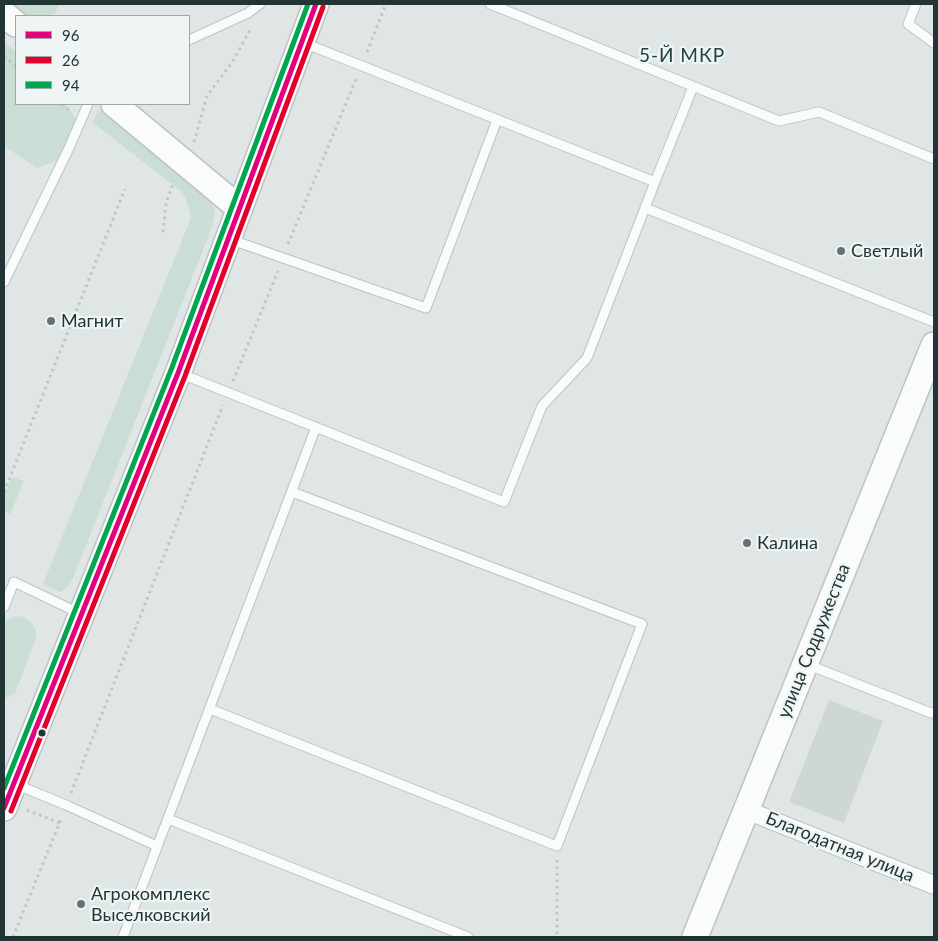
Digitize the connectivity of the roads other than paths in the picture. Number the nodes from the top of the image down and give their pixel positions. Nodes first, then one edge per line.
1 (316, 4) edge
2 (490, 4) edge
3 (916, 4) edge
4 (259, 5) edge
5 (247, 8) edge
6 (4, 14) edge
7 (15, 23) edge
8 (190, 39) edge
9 (301, 42) junction
10 (934, 43) edge
11 (693, 87) junction
12 (88, 105) edge
13 (115, 105) edge
14 (497, 120) junction
15 (934, 159) edge
16 (655, 182) junction
17 (239, 208) junction
18 (645, 208) junction
19 (228, 238) junction
20 (4, 282) edge
21 (934, 322) edge
22 (934, 345) edge
23 (178, 372) junction
24 (316, 427) junction
25 (292, 492) junction
26 (4, 607) edge
27 (81, 615) junction
28 (805, 664) junction
29 (210, 709) junction
30 (934, 712) edge
31 (8, 798) edge
32 (746, 810) junction
33 (168, 819) junction
34 (157, 846) junction
35 (934, 885) edge
36 (123, 937) edge
37 (468, 937) edge
38 (695, 937) edge

1 - 9 main road
2 - 11 lane
3 - 10 lane
4 - 5 lane
5 - 8 lane
6 - 7 main road
9 - 14 lane
9 - 17 main road
11 - 15 lane
11 - 16 lane
12 - 20 lane
13 - 17 main road
14 - 16 lane
14 - 19 lane
16 - 18 lane
17 - 19 main road
18 - 21 lane
18 - 24 lane
19 - 23 main road
22 - 28 main road, улица Содружества
23 - 24 lane
23 - 27 main road
24 - 25 lane
25 - 29 lane
25 - 29 lane
26 - 27 lane
27 - 31 main road
28 - 30 lane
28 - 32 main road, улица Содружества
29 - 33 lane
31 - 34 lane
32 - 35 street, Благодатная улица
32 - 38 main road, улица Содружества
33 - 34 lane
33 - 37 lane
34 - 36 lane

